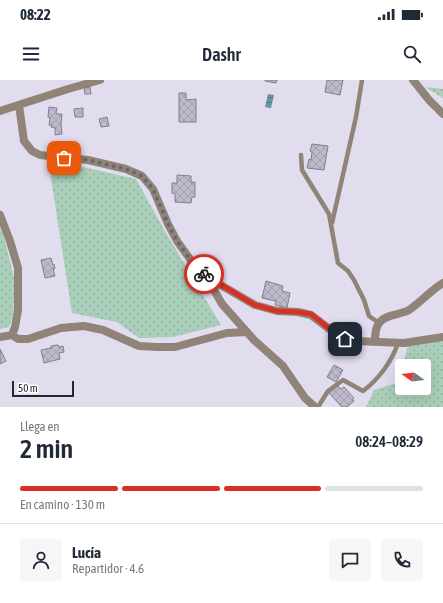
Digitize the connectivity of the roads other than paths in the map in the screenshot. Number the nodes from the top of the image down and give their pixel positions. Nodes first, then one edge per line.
1 (100, 80) edge
2 (362, 80) edge
3 (413, 80) edge
4 (19, 105) junction
5 (0, 111) edge
6 (443, 114) edge
7 (301, 155) dead end
8 (0, 215) edge
9 (331, 224) junction
10 (206, 276) junction
11 (443, 283) edge
12 (379, 323) junction
13 (247, 332) junction
14 (12, 335) junction
15 (0, 337) edge
16 (443, 337) edge
17 (375, 342) junction
18 (398, 342) junction
19 (315, 407) edge
20 (318, 407) edge

1 - 4 street
2 - 9 lane
3 - 6 street
4 - 5 street
4 - 10 street
7 - 9 lane
8 - 14 street
9 - 12 lane
10 - 13 street
10 - 17 street
11 - 12 street
12 - 17 street
13 - 14 street
13 - 19 street
14 - 15 street
16 - 18 street
17 - 18 street
18 - 20 lane

